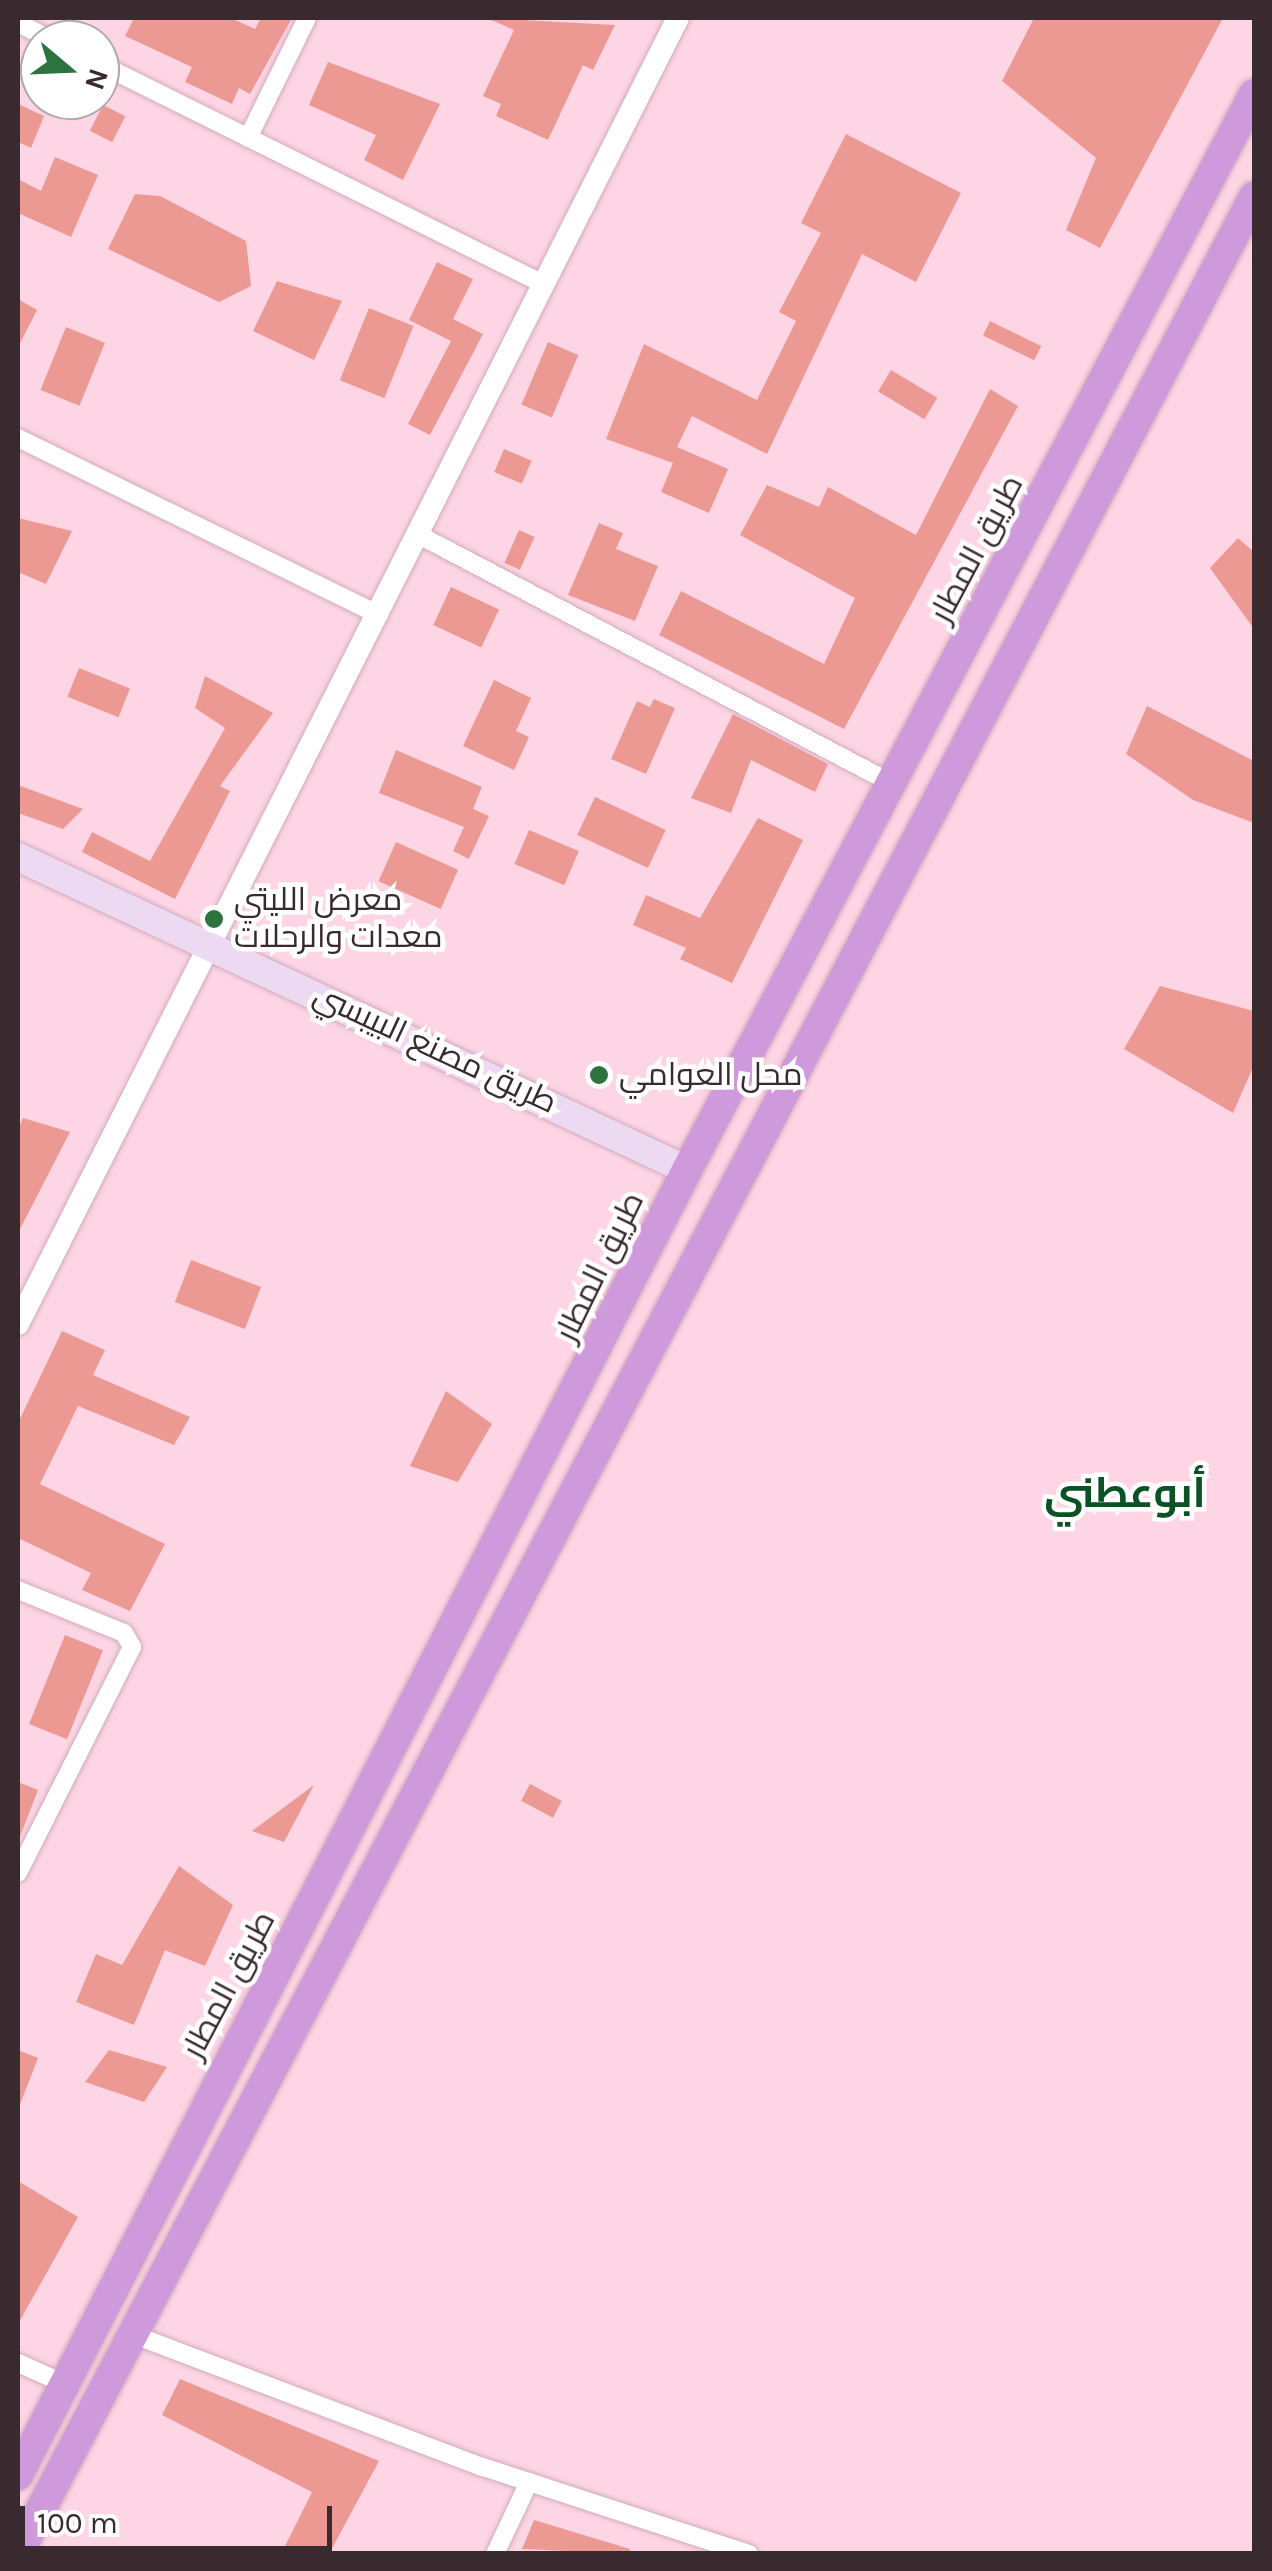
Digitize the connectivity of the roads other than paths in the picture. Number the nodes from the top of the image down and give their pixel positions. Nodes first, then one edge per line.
1 (307, 18) edge
2 (678, 18) edge
3 (120, 74) edge
4 (1254, 94) edge
5 (248, 138) junction
6 (1254, 197) edge
7 (544, 284) junction
8 (18, 438) edge
9 (419, 535) junction
10 (379, 615) junction
11 (892, 784) junction
12 (18, 857) edge
13 (212, 946) junction
14 (687, 1170) junction
15 (18, 1324) edge
16 (18, 1590) edge
17 (18, 1872) edge
18 (237, 2042) junction
19 (278, 2057) junction
20 (132, 2334) junction
21 (18, 2363) edge
22 (65, 2384) junction
23 (18, 2474) edge
24 (528, 2482) junction
25 (18, 2553) edge
26 (495, 2554) edge
27 (749, 2554) edge

1 - 5 street
2 - 7 street
3 - 5 street
4 - 11 highway, طريق المطار
5 - 7 street
6 - 19 highway
7 - 9 street
8 - 10 street
9 - 10 street
9 - 11 street
10 - 13 street
11 - 14 highway, طريق المطار
12 - 13 main road, طريق مصنع البيبسي
13 - 14 main road, طريق مصنع البيبسي
13 - 15 street
14 - 18 highway, طريق المطار
16 - 17 street
18 - 19 highway
18 - 22 highway, طريق المطار
19 - 20 highway
20 - 24 street
20 - 25 highway
21 - 22 street
22 - 23 highway, طريق المطار
24 - 26 street
24 - 27 street

